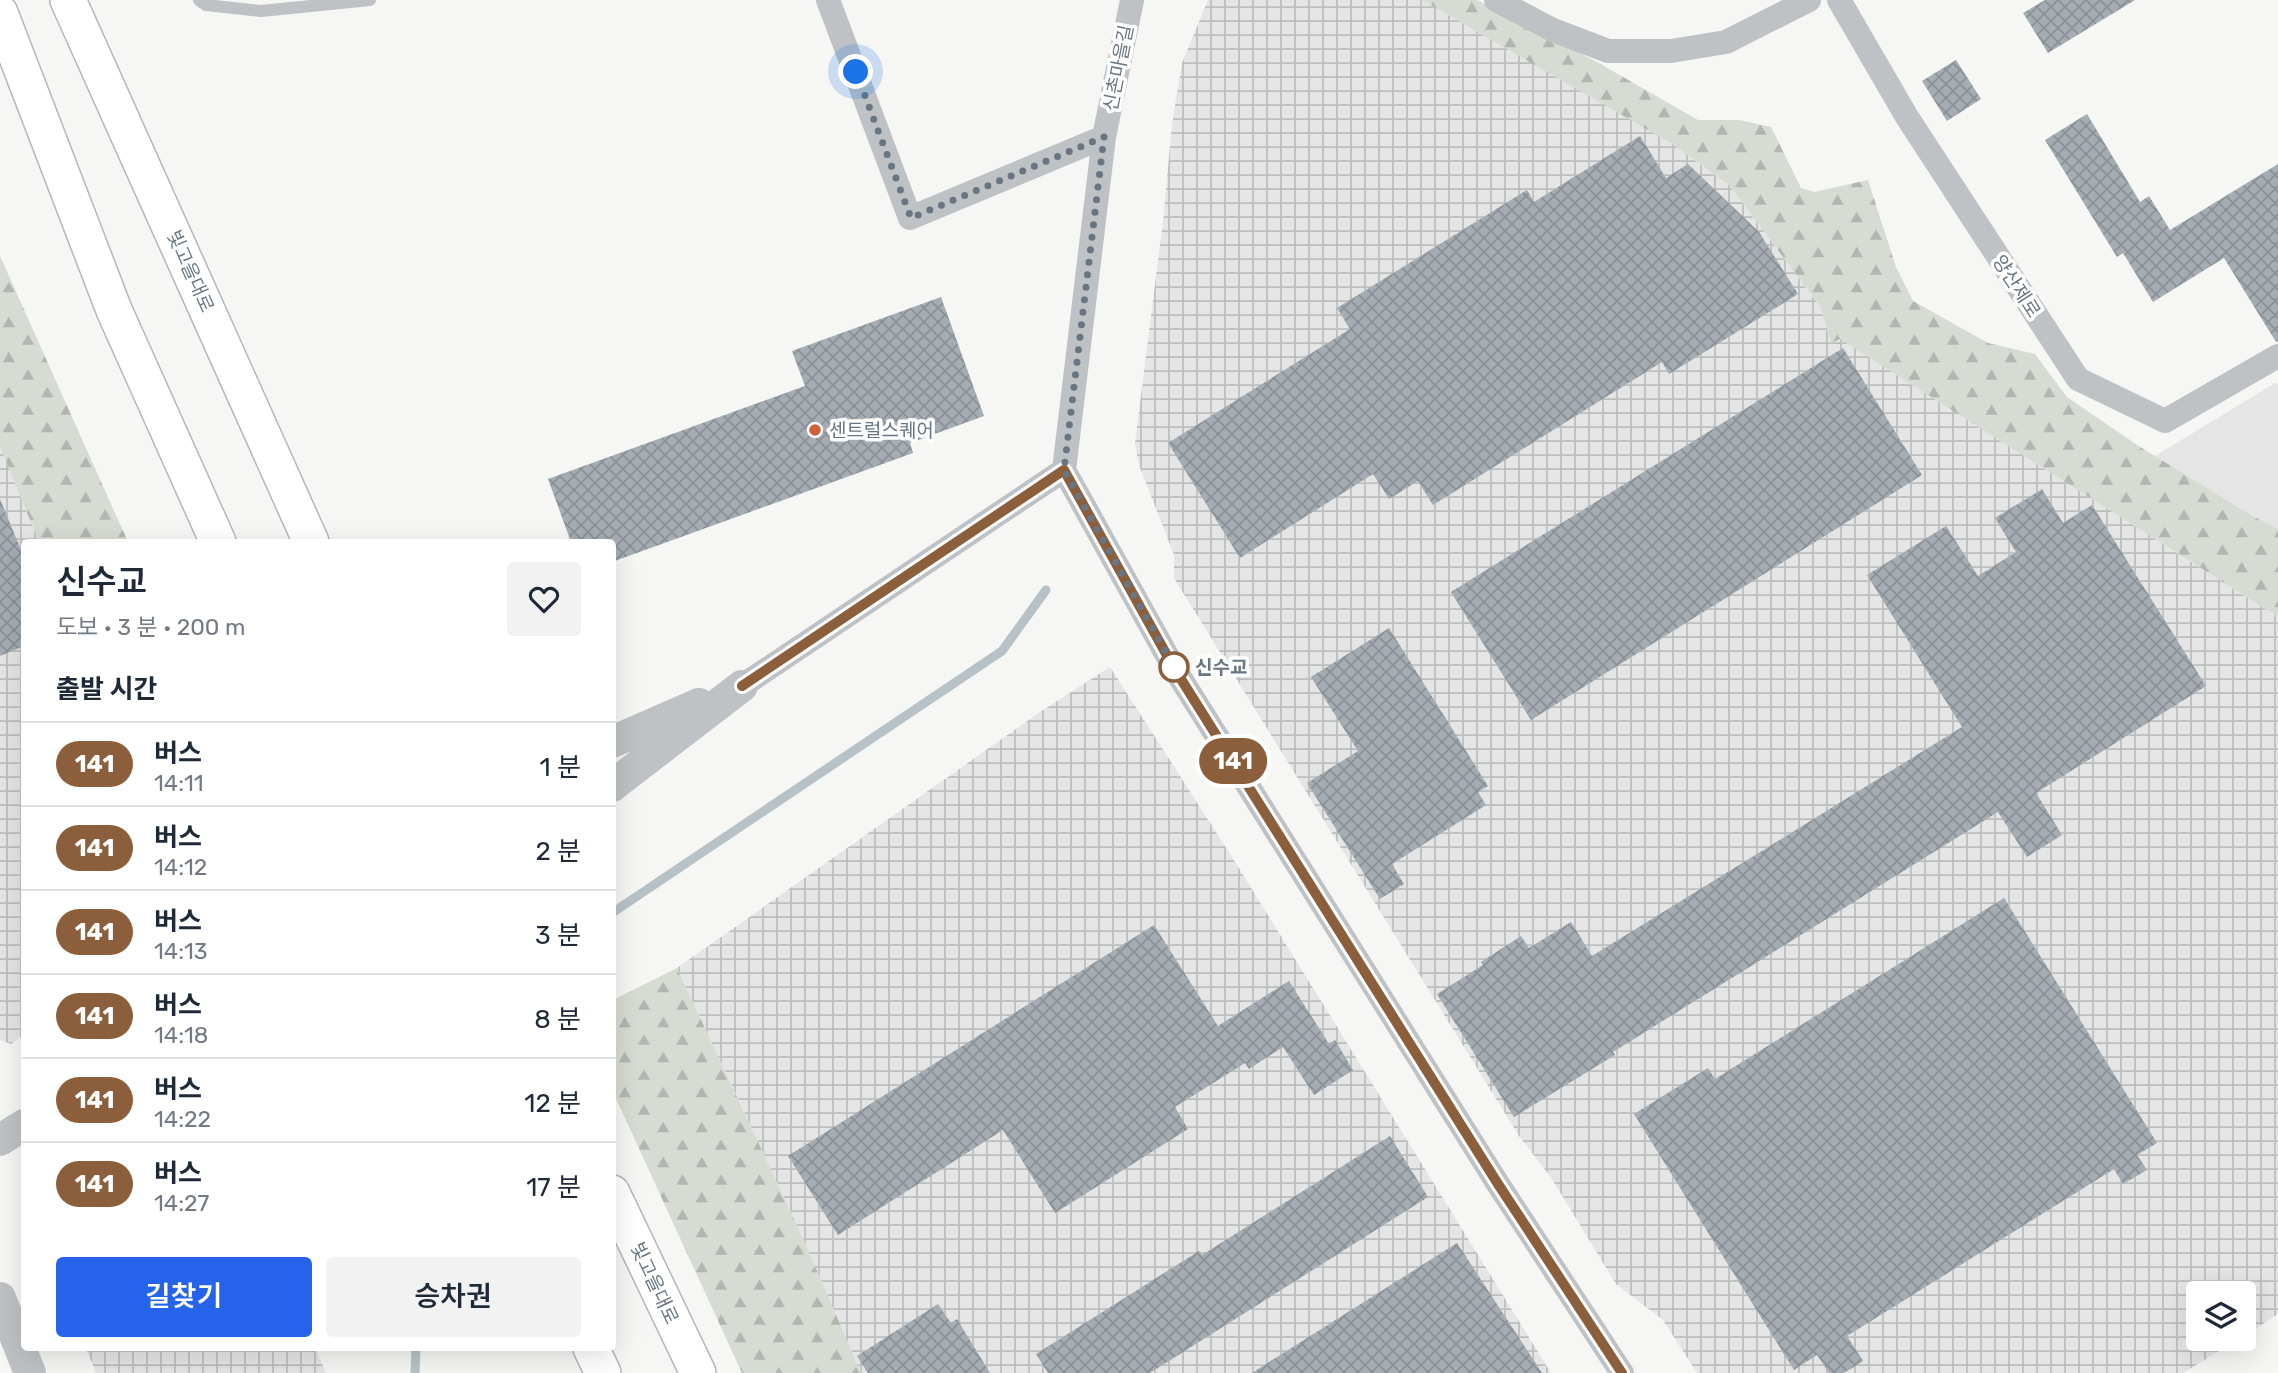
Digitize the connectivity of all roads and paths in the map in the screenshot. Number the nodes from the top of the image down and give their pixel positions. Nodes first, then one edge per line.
1 (68, 0) edge
2 (90, 0) edge
3 (199, 0) edge
4 (370, 0) edge
5 (828, 0) edge
6 (1132, 0) edge
7 (1496, 0) edge
8 (1809, 0) edge
9 (1839, 0) edge
10 (0, 13) edge
11 (0, 61) edge
12 (1104, 137) junction
13 (193, 275) junction
14 (114, 310) junction
15 (2276, 360) edge
16 (1064, 470) junction
17 (217, 539) edge
18 (310, 539) edge
19 (742, 686) junction
20 (616, 740) edge
21 (616, 783) edge
22 (21, 1127) edge
23 (0, 1140) edge
24 (616, 1201) edge
25 (0, 1298) edge
26 (21, 1350) edge
27 (21, 1351) edge
28 (592, 1351) edge
29 (30, 1373) edge
30 (603, 1373) edge
31 (698, 1373) edge
32 (1622, 1373) edge

1 - 13 main road, 빛고을대로
2 - 13 main road
3 - 4 lane
5 - 12 street
6 - 12 street, 신촌마을길
7 - 8 street
9 - 15 street, 양산제로
10 - 14 main road
11 - 14 main road
12 - 16 street, 신촌마을길
13 - 18 main road, 빛고을대로
14 - 17 main road
16 - 19 street
16 - 32 street
19 - 20 street
19 - 21 street
22 - 23 street
24 - 31 main road, 빛고을대로
25 - 26 street
27 - 29 street
28 - 30 main road

